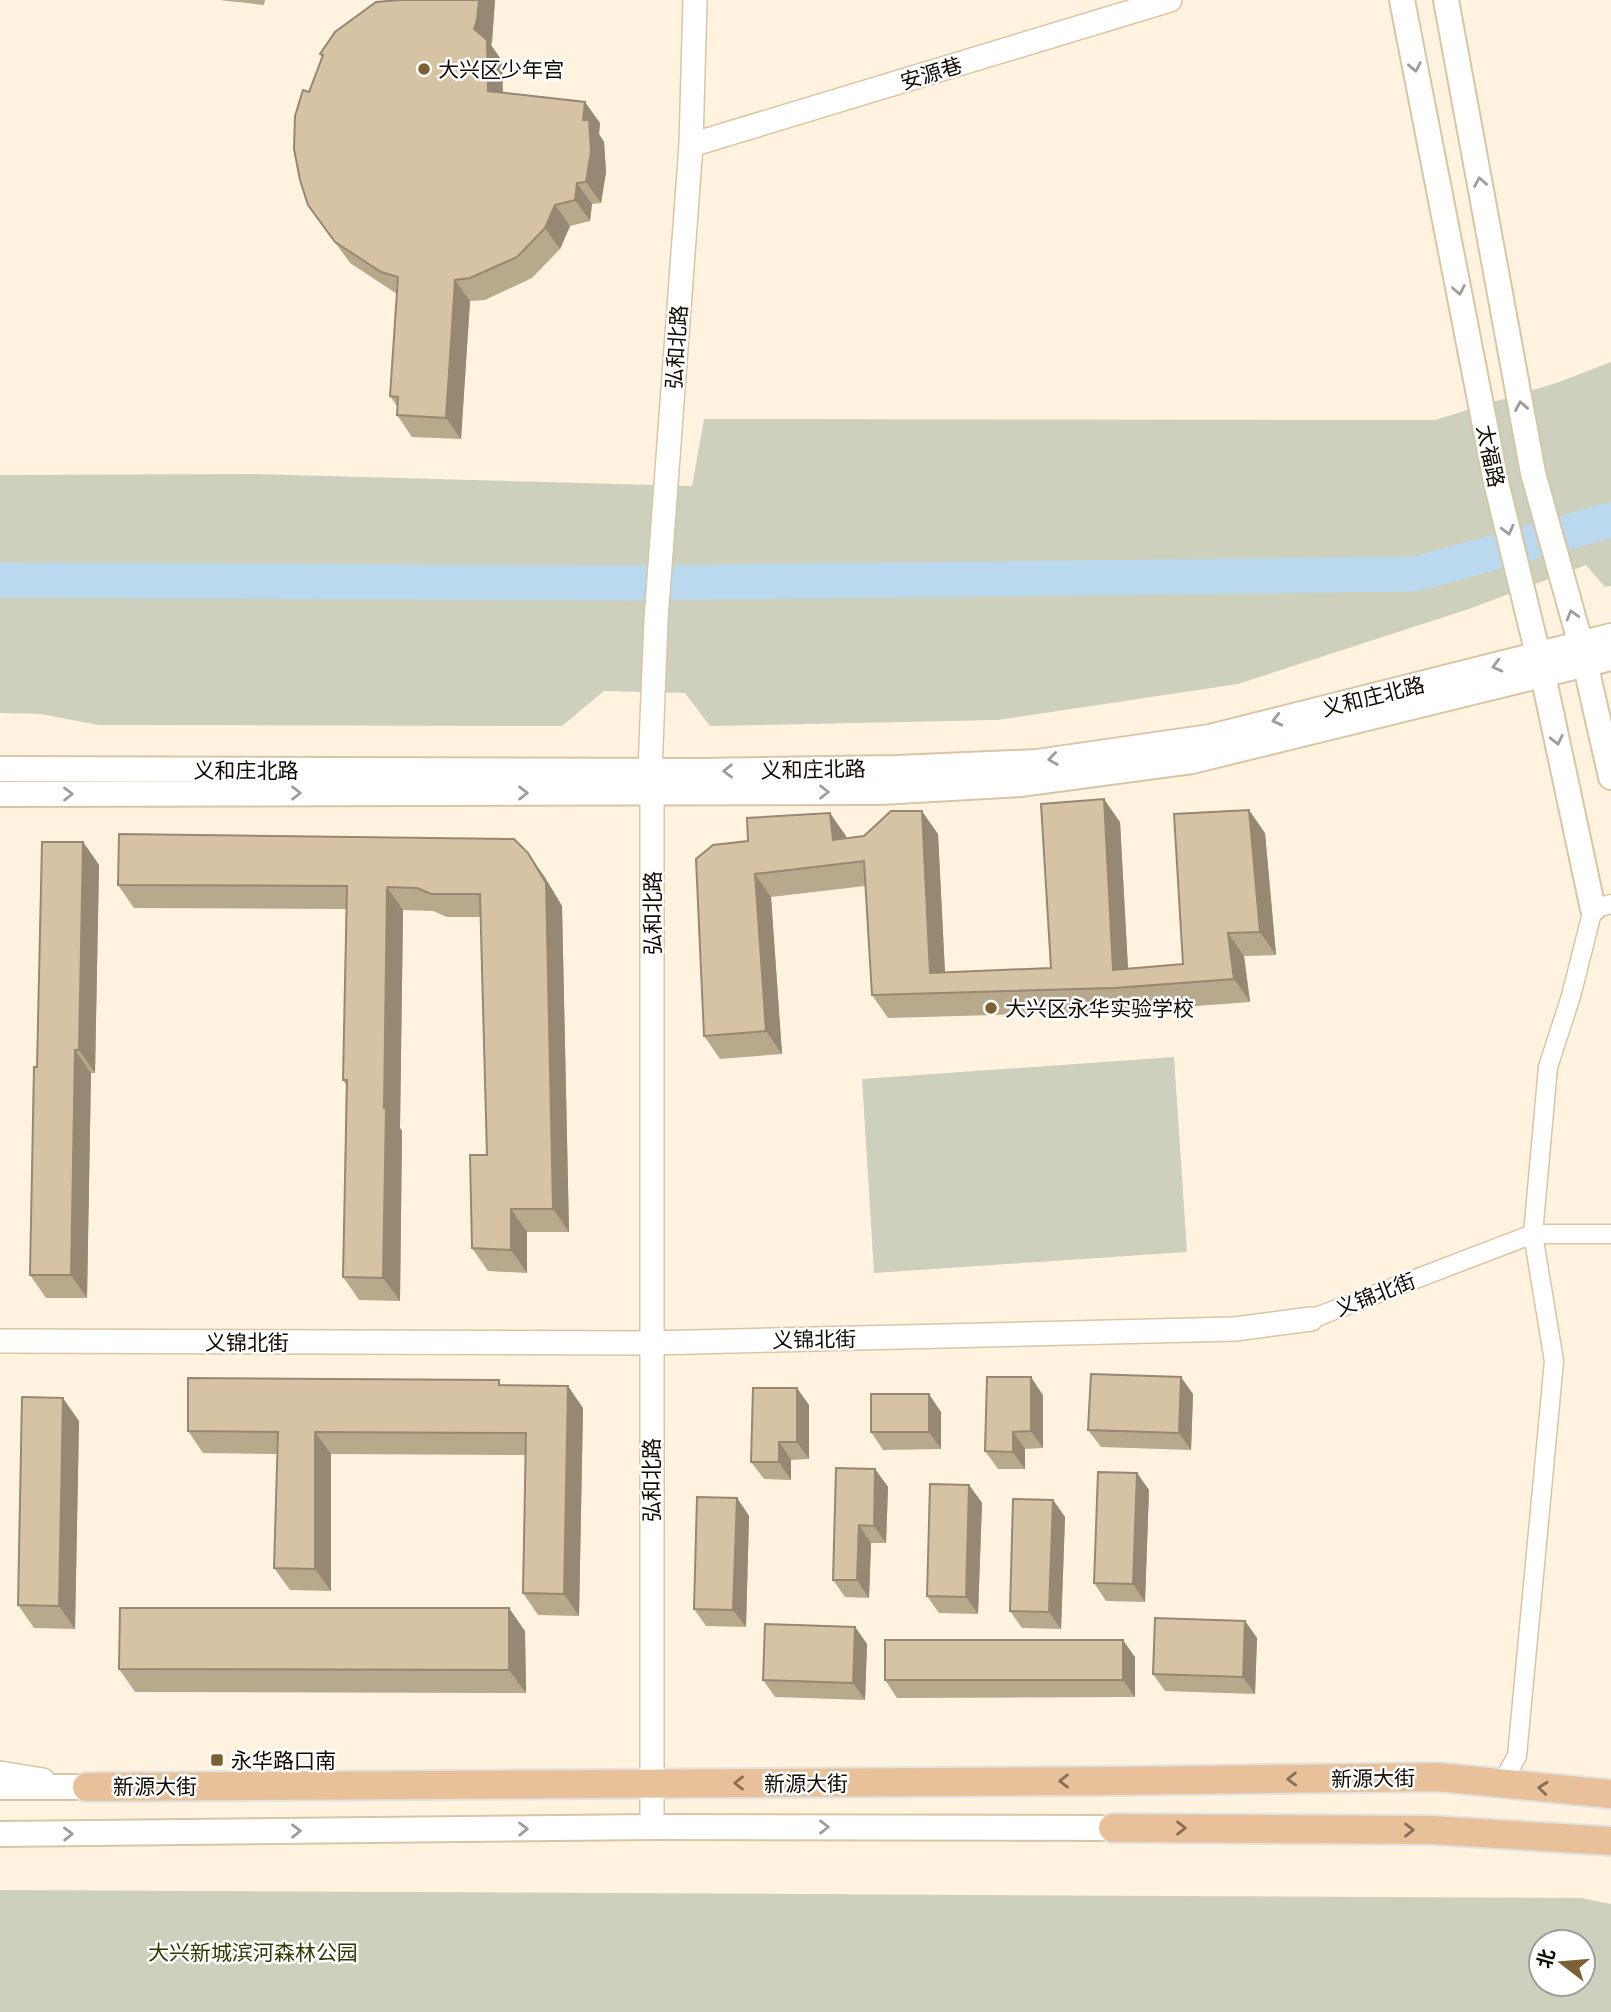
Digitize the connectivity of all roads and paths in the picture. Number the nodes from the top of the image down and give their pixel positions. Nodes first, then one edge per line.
1 (695, 0) edge
2 (1170, 0) edge
3 (1402, 0) edge
4 (1446, 0) edge
5 (691, 145) junction
6 (1611, 636) edge
7 (1583, 655) junction
8 (1611, 658) edge
9 (1540, 666) junction
10 (0, 769) edge
11 (1611, 777) edge
12 (651, 782) junction
13 (0, 794) edge
14 (1602, 906) edge
15 (1534, 1234) junction
16 (1611, 1234) edge
17 (1311, 1319) joint
18 (0, 1341) edge
19 (651, 1343) junction
20 (0, 1773) edge
21 (650, 1784) junction
22 (1501, 1784) junction
23 (0, 1787) edge
24 (87, 1787) junction
25 (1611, 1794) edge
26 (652, 1827) junction
27 (1113, 1828) joint
28 (0, 1834) edge
29 (1611, 1841) edge

1 - 5 street, 弘和北路
2 - 5 street, 安源巷
3 -> 9 main road, 太福路
7 -> 4 main road, 太福路
5 - 12 street, 弘和北路
6 - 7 main road, 义和庄北路
7 - 8 main road, 义和庄北路
7 - 9 main road, 义和庄北路
7 - 11 main road, 太福路
9 - 12 main road, 义和庄北路
9 -> 14 main road, 太福路
10 - 12 main road, 义和庄北路
13 -> 12 main road, 义和庄北路
12 - 19 street, 弘和北路
14 - 15 street
15 - 16 street, 义锦北街
15 - 17 street, 义锦北街
15 - 22 street
17 - 19 street, 义锦北街
18 - 19 street, 义锦北街
19 - 21 street, 弘和北路
20 - 24 street
22 -> 21 main road, 新源大街
21 - 24 main road, 新源大街
21 - 26 street, 弘和北路
25 -> 22 main road, 新源大街
23 - 24 main road, 新源大街
26 -> 27 main road
28 -> 26 main road
27 -> 29 main road

